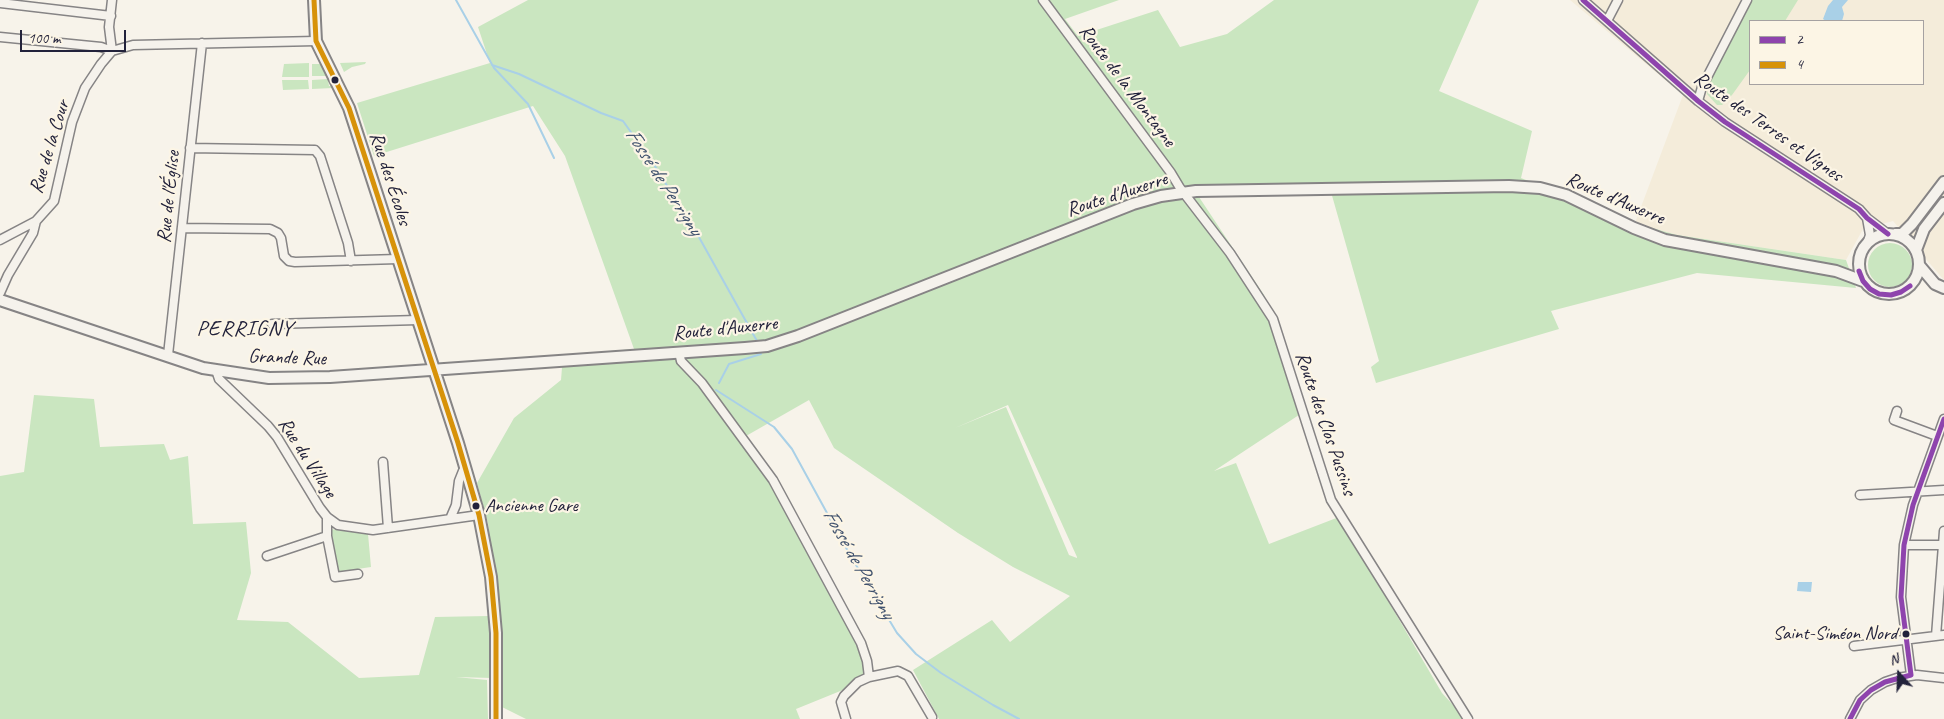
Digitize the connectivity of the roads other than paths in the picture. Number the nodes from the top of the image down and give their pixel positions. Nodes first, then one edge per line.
1 (112, 0) edge
2 (314, 0) edge
3 (1043, 0) edge
4 (1583, 0) edge
5 (1618, 0) edge
6 (0, 3) edge
7 (41, 4) edge
8 (1745, 4) edge
9 (111, 16) junction
10 (1606, 21) junction
11 (0, 37) edge
12 (316, 41) junction
13 (202, 43) junction
14 (112, 51) junction
15 (1698, 101) junction
16 (190, 148) junction
17 (1944, 182) edge
18 (1183, 192) junction
19 (1944, 203) edge
20 (1867, 218) junction
21 (36, 222) junction
22 (182, 228) junction
23 (1892, 234) junction
24 (0, 240) edge
25 (1868, 241) junction
26 (1916, 250) junction
27 (398, 259) junction
28 (351, 261) junction
29 (1858, 261) junction
30 (1919, 265) junction
31 (1836, 270) junction
32 (1863, 281) junction
33 (1912, 284) junction
34 (1939, 286) edge
35 (0, 294) edge
36 (0, 300) edge
37 (418, 320) junction
38 (272, 324) dead end
39 (679, 352) junction
40 (168, 355) junction
41 (216, 370) junction
42 (434, 370) junction
43 (1898, 411) dead end
44 (1944, 420) edge
45 (1937, 436) junction
46 (382, 462) dead end
47 (466, 470) junction
48 (1944, 490) edge
49 (1918, 492) junction
50 (1860, 495) dead end
51 (479, 515) junction
52 (327, 517) junction
53 (450, 519) junction
54 (388, 528) junction
55 (1944, 531) edge
56 (327, 536) junction
57 (1904, 545) junction
58 (1943, 545) junction
59 (268, 556) dead end
60 (358, 574) dead end
61 (1940, 636) edge
62 (1906, 640) junction
63 (1854, 646) dead end
64 (1910, 675) junction
65 (869, 677) junction
66 (1944, 678) edge
67 (932, 717) dead end
68 (496, 719) edge
69 (846, 719) edge
70 (1468, 719) edge
71 (1850, 719) edge

1 - 9 street
2 - 12 street, Rue des Écoles
3 - 18 street, Route de la Montagne
4 - 10 street, Route des Terres et Vignes
5 - 10 street
6 - 7 street
7 - 9 street
8 - 15 street
9 - 14 street
10 - 15 street, Route des Terres et Vignes
11 - 14 street
12 - 13 street
12 - 27 street, Rue des Écoles
13 - 14 street
13 - 16 street, Rue de l'Église
14 - 21 street, Rue de la Cour
15 - 20 street, Route des Terres et Vignes
16 - 22 street, Rue de l'Église
16 - 28 street
17 - 23 street
18 - 31 street, Route d'Auxerre
18 - 39 street, Route d'Auxerre
18 - 70 street, Route des Clos Pussins
19 - 26 street
20 - 23 street, Route des Terres et Vignes
20 - 25 street
21 - 24 street
21 - 35 street
22 - 28 street
22 - 40 street, Rue de l'Église
23 - 25 street
23 - 26 street
25 - 29 street
26 - 30 street
27 - 28 street
27 - 37 street, Rue des Écoles
29 - 31 street
29 - 32 street
30 - 33 street
30 - 34 street
31 - 32 street, Route d'Auxerre
32 - 33 street
33 - 34 street
36 - 40 street, Grande Rue
37 - 38 street
37 - 42 street, Rue des Écoles
39 - 42 street, Route d'Auxerre
39 - 65 street
40 - 41 street, Grande Rue
41 - 42 street, Grande Rue
41 - 52 street, Rue du Village
42 - 47 street, Rue des Écoles
43 - 45 street
44 - 45 street
45 - 49 street
46 - 54 street
47 - 51 street, Rue des Écoles
47 - 53 street
48 - 49 street
49 - 50 street
49 - 57 street
51 - 53 street, Rue du Village
51 - 68 street, Rue des Écoles
52 - 54 street, Rue du Village
52 - 56 street
53 - 54 street, Rue du Village
55 - 58 street
56 - 59 street
56 - 60 street
57 - 58 street
57 - 62 street
58 - 61 street
61 - 62 street
62 - 63 street
62 - 64 street
64 - 66 street
64 - 71 street
65 - 67 street
65 - 69 street

